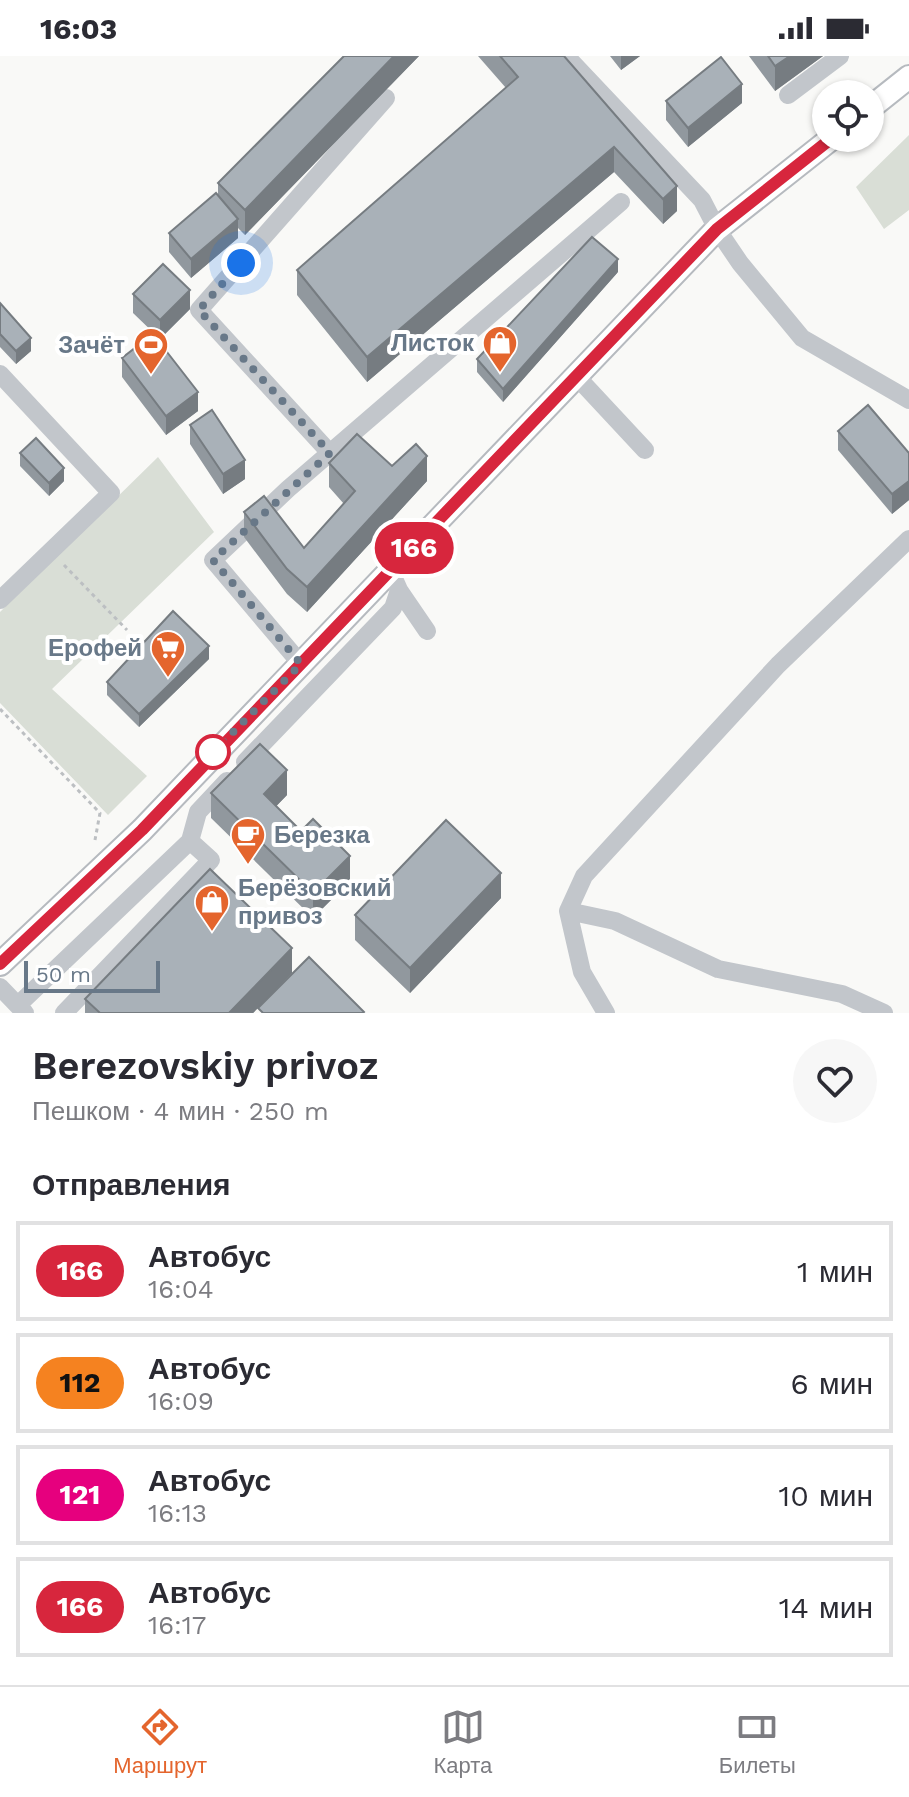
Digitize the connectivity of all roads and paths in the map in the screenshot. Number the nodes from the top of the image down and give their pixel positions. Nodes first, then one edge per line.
1 (566, 56) edge
2 (840, 56) edge
3 (909, 77) edge
4 (788, 95) dead end
5 (884, 97) edge
6 (386, 98) dead end
7 (814, 152) edge
8 (621, 202) dead end
9 (717, 229) junction
10 (0, 374) edge
11 (577, 377) junction
12 (909, 400) edge
13 (645, 450) dead end
14 (330, 453) junction
15 (909, 539) edge
16 (50, 551) junction
17 (395, 581) junction
18 (0, 600) edge
19 (127, 630) dead end
20 (427, 631) dead end
21 (301, 664) junction
22 (0, 709) edge
23 (95, 840) dead end
24 (190, 841) junction
25 (568, 911) junction
26 (0, 964) edge
27 (0, 987) edge
28 (22, 1009) edge
29 (64, 1013) edge
30 (606, 1013) edge
31 (884, 1013) edge

1 - 9 street
2 - 4 street
3 - 5 main road
6 - 14 street
7 - 9 main road
8 - 14 street
9 - 11 main road
9 - 12 street
10 - 16 street
11 - 13 street
11 - 17 main road
14 - 21 street
15 - 25 street
16 - 18 street
16 - 19 path
17 - 20 street
17 - 21 main road
17 - 24 street
21 - 26 main road
22 - 23 path
24 - 28 street
24 - 29 street
25 - 30 street
25 - 31 street
27 - 28 street

